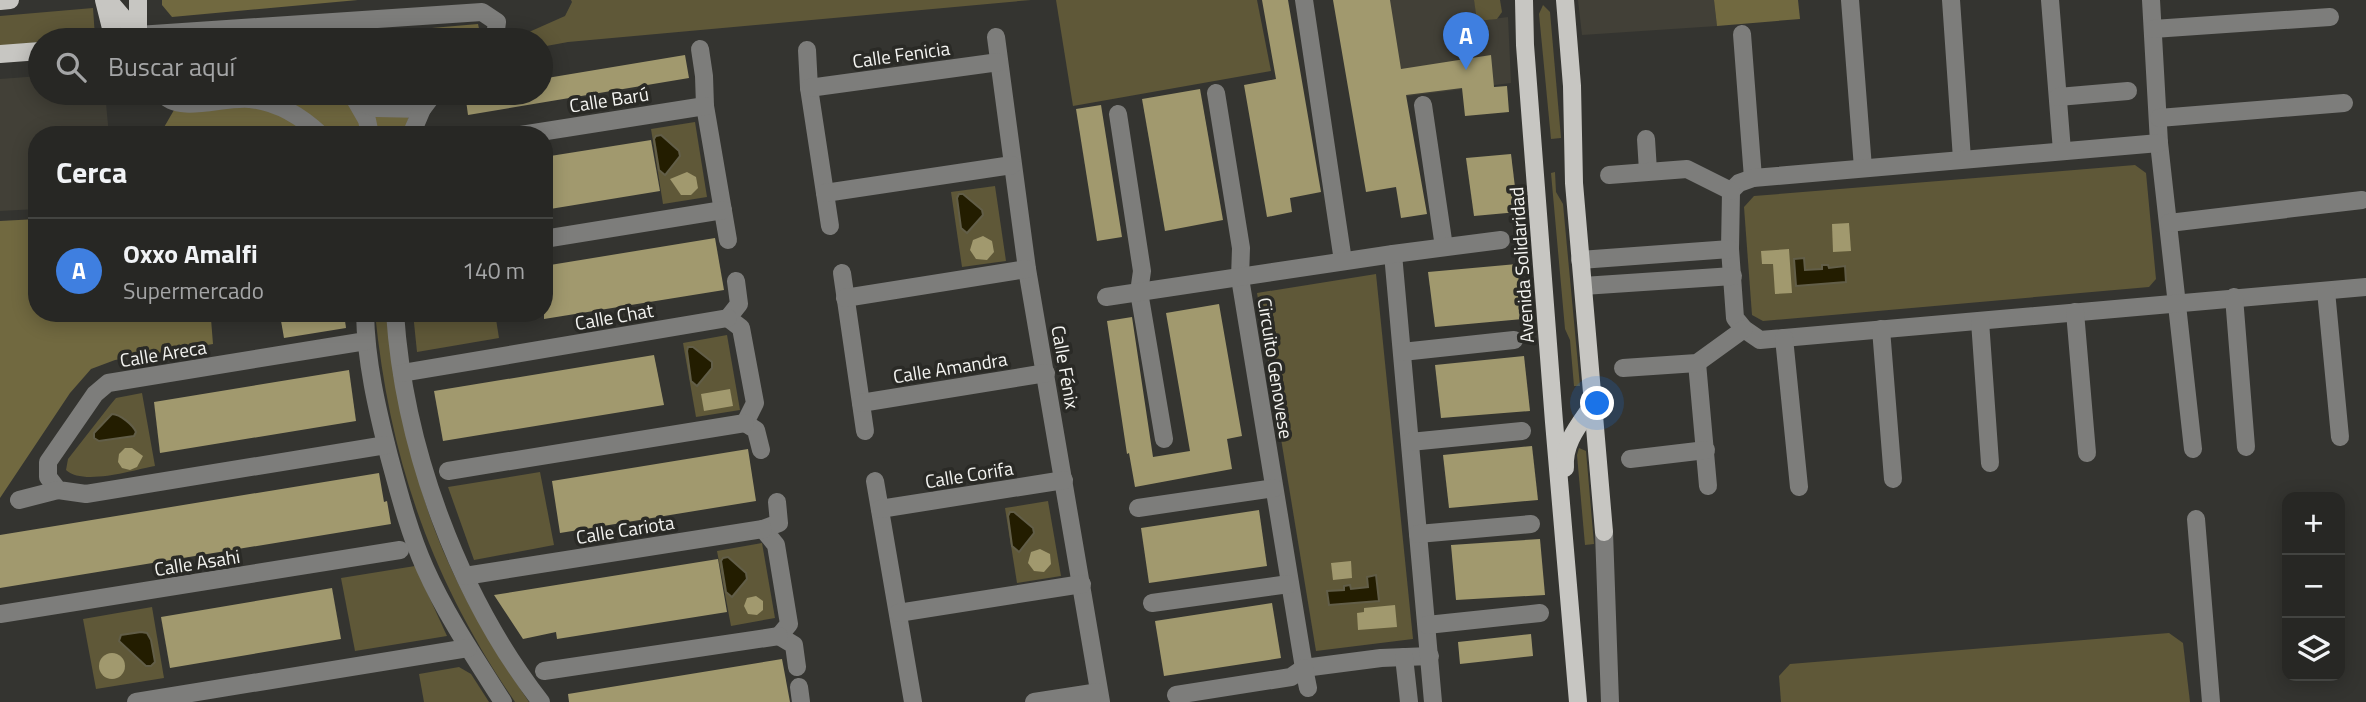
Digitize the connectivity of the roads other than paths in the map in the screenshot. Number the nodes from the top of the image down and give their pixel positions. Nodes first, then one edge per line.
1 (10, 0) edge
2 (106, 0) edge
3 (138, 0) edge
4 (1304, 0) edge
5 (1524, 0) edge
6 (1565, 0) edge
7 (1850, 0) edge
8 (1951, 0) edge
9 (2050, 0) edge
10 (2151, 0) edge
11 (0, 1) edge
12 (2330, 17) dead end
13 (112, 28) edge
14 (126, 28) edge
15 (135, 28) edge
16 (269, 28) edge
17 (496, 28) edge
18 (2153, 29) junction
19 (1742, 34) dead end
20 (996, 37) dead end
21 (700, 49) dead end
22 (807, 50) dead end
23 (28, 52) edge
24 (0, 54) edge
25 (999, 62) junction
26 (809, 88) junction
27 (2128, 91) dead end
28 (1216, 93) dead end
29 (2058, 97) junction
30 (2344, 103) dead end
31 (272, 105) edge
32 (359, 105) edge
33 (370, 105) edge
34 (424, 105) edge
35 (1423, 105) dead end
36 (705, 106) junction
37 (422, 108) junction
38 (1118, 114) dead end
39 (2159, 118) junction
40 (310, 126) edge
41 (368, 126) edge
42 (415, 126) edge
43 (553, 130) edge
44 (1646, 139) dead end
45 (2159, 143) junction
46 (2062, 151) junction
47 (1962, 159) junction
48 (1012, 164) junction
49 (1863, 168) junction
50 (1648, 171) junction
51 (1609, 175) dead end
52 (1753, 178) junction
53 (1731, 191) junction
54 (825, 193) junction
55 (2362, 200) dead end
56 (723, 210) junction
57 (2169, 223) junction
58 (830, 226) dead end
59 (553, 238) edge
60 (728, 240) dead end
61 (1501, 240) dead end
62 (1444, 247) junction
63 (1730, 249) junction
64 (1393, 254) junction
65 (1580, 260) junction
66 (1343, 261) junction
67 (1027, 270) junction
68 (842, 272) dead end
69 (1733, 276) junction
70 (1240, 278) junction
71 (736, 281) dead end
72 (1583, 286) junction
73 (2366, 287) edge
74 (2326, 291) junction
75 (1139, 292) junction
76 (1106, 297) dead end
77 (2234, 297) junction
78 (845, 298) junction
79 (2178, 303) junction
80 (2075, 313) junction
81 (728, 318) junction
82 (1980, 321) junction
83 (363, 322) edge
84 (396, 322) edge
85 (1744, 329) junction
86 (1881, 329) junction
87 (1784, 338) junction
88 (1514, 340) dead end
89 (360, 342) junction
90 (1402, 352) junction
91 (1697, 363) junction
92 (1623, 368) dead end
93 (402, 373) junction
94 (1046, 373) junction
95 (861, 403) junction
96 (1592, 406) junction
97 (745, 423) junction
98 (864, 431) dead end
99 (1522, 431) dead end
100 (2340, 437) dead end
101 (1164, 439) dead end
102 (1410, 442) junction
103 (379, 446) junction
104 (2246, 447) dead end
105 (2193, 449) dead end
106 (761, 450) dead end
107 (1706, 450) junction
108 (2087, 453) dead end
109 (1630, 458) dead end
110 (1990, 463) dead end
111 (448, 471) dead end
112 (1893, 479) dead end
113 (1064, 480) junction
114 (875, 481) dead end
115 (1709, 486) dead end
116 (1799, 487) dead end
117 (1274, 488) junction
118 (58, 490) junction
119 (19, 500) dead end
120 (777, 502) dead end
121 (1138, 508) dead end
122 (880, 509) junction
123 (2196, 519) dead end
124 (1531, 524) dead end
125 (1563, 527) junction
126 (763, 529) junction
127 (1604, 532) joint
128 (1418, 534) junction
129 (400, 550) dead end
130 (465, 576) junction
131 (1082, 584) junction
132 (1289, 584) junction
133 (1152, 604) dead end
134 (898, 613) junction
135 (1540, 613) dead end
136 (0, 614) edge
137 (1427, 625) junction
138 (779, 636) junction
139 (468, 648) junction
140 (1430, 656) junction
141 (1404, 657) junction
142 (797, 667) dead end
143 (1304, 668) junction
144 (544, 671) dead end
145 (1308, 688) dead end
146 (1176, 695) dead end
147 (1573, 695) edge
148 (1100, 697) edge
149 (136, 702) edge
150 (503, 702) edge
151 (541, 702) edge
152 (913, 702) edge
153 (1034, 702) edge
154 (1409, 702) edge
155 (1433, 702) edge
156 (1610, 702) edge
157 (2211, 702) edge

1 - 11 main road
2 - 13 main road
2 - 14 main road
3 - 15 main road
4 - 66 street
5 - 125 main road, Avenida Solidaridad
6 - 65 main road
7 - 49 street
8 - 47 street
9 - 29 street
10 - 18 street
12 - 18 street
16 - 17 street
18 - 39 street
19 - 52 street
20 - 25 street, Calle Fénix
21 - 36 street
22 - 26 street
23 - 24 main road
25 - 26 street, Calle Fenicia
25 - 48 street, Calle Fénix
26 - 54 street
27 - 29 street
28 - 70 street
29 - 46 street
30 - 39 street
31 - 40 street
32 - 41 street
33 - 37 street
34 - 37 street
35 - 62 street
36 - 43 street, Calle Barú
36 - 56 street
37 - 42 street
38 - 75 street
39 - 45 street
44 - 50 street
45 - 46 street
45 - 57 street
46 - 47 street
47 - 49 street
48 - 54 street
48 - 67 street, Calle Fénix
49 - 52 street
50 - 51 street
50 - 53 street
52 - 53 street
53 - 63 street
54 - 58 street
55 - 57 street
56 - 59 street
56 - 60 street
57 - 79 street
61 - 62 street, Circuito Genovese
62 - 64 street, Circuito Genovese
63 - 65 street
63 - 69 street
64 - 66 street, Circuito Genovese
64 - 90 street
65 - 72 main road
66 - 70 street, Circuito Genovese
67 - 78 street
67 - 94 street, Calle Fénix
68 - 78 street
69 - 72 street
69 - 85 street
70 - 75 street
70 - 117 street, Circuito Genovese
71 - 81 street
72 - 96 main road
73 - 74 street
74 - 77 street
74 - 100 street
75 - 76 street
75 - 101 street
77 - 79 street
77 - 104 street
78 - 95 street
79 - 80 street
79 - 105 street
80 - 82 street
80 - 108 street
81 - 93 street, Calle Chat
81 - 97 street
82 - 86 street
82 - 110 street
83 - 89 street
84 - 93 street
85 - 87 street
85 - 91 street
86 - 87 street
86 - 112 street
87 - 116 street
88 - 90 street
89 - 103 street
89 - 118 street, Calle Areca
90 - 102 street
91 - 92 street
91 - 107 street
93 - 130 street
94 - 95 street, Calle Amandra
94 - 113 street, Calle Fénix
95 - 98 street
96 - 125 main road, Avenida Solidaridad
96 - 127 main road
97 - 106 street
97 - 111 street
99 - 102 street
102 - 128 street
103 - 118 street
103 - 139 street
107 - 109 street
107 - 115 street
113 - 122 street, Calle Corifa
113 - 131 street, Calle Fénix
114 - 122 street
117 - 121 street
117 - 132 street, Circuito Genovese
118 - 119 street
120 - 126 street
122 - 134 street
123 - 157 street
124 - 128 street
125 - 147 main road, Avenida Solidaridad
126 - 130 street, Calle Cariota
126 - 138 street
127 - 156 street
128 - 137 street
129 - 136 street, Calle Asahi
130 - 151 street
131 - 134 street
131 - 148 street, Calle Fénix
132 - 133 street
132 - 143 street, Circuito Genovese
134 - 152 street
135 - 137 street
137 - 140 street
138 - 142 street
138 - 144 street
139 - 149 street
139 - 150 street
140 - 141 street
140 - 155 street
141 - 143 street
141 - 154 street
143 - 145 street, Circuito Genovese
143 - 146 street
148 - 153 street

